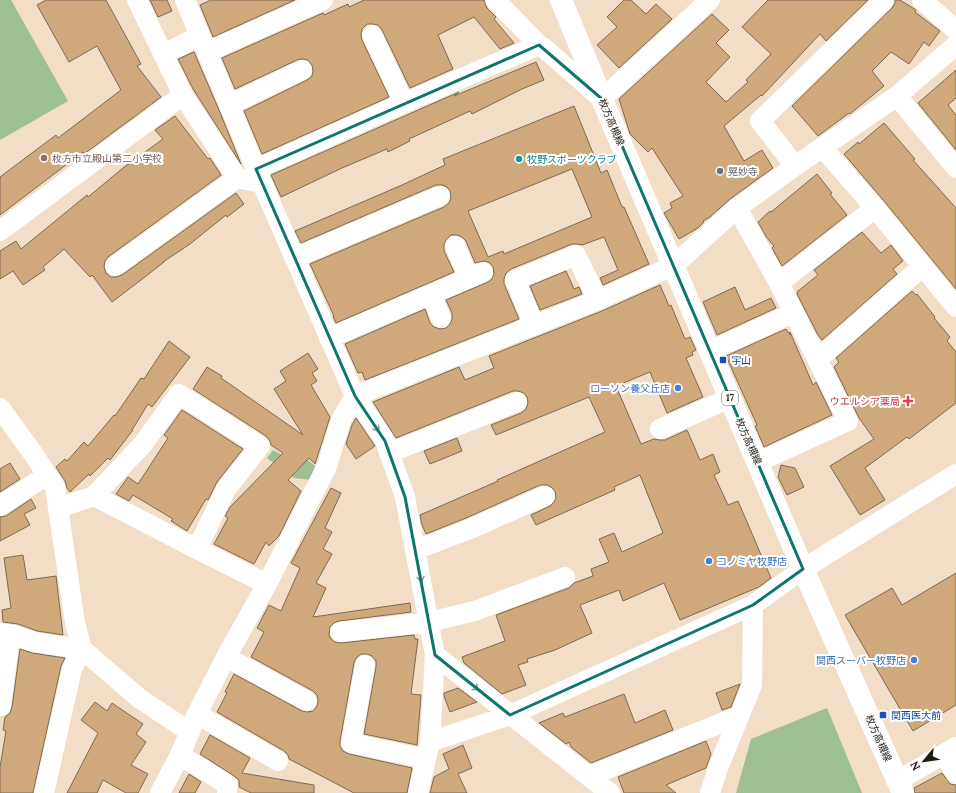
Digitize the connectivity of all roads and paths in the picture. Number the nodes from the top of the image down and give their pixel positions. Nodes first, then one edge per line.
1 (137, 0) edge
2 (185, 0) edge
3 (323, 0) edge
4 (495, 0) edge
5 (561, 0) edge
6 (710, 0) edge
7 (884, 0) edge
8 (922, 0) edge
9 (956, 30) edge
10 (372, 35) dead end
11 (203, 44) junction
12 (539, 45) junction
13 (956, 45) edge
14 (163, 54) junction
15 (302, 70) dead end
16 (183, 95) junction
17 (897, 96) junction
18 (602, 99) junction
19 (404, 103) junction
20 (229, 105) junction
21 (823, 148) junction
22 (795, 166) junction
23 (956, 168) edge
24 (259, 176) junction
25 (237, 178) junction
26 (440, 196) dead end
27 (737, 208) junction
28 (875, 208) junction
29 (0, 231) edge
30 (455, 246) dead end
31 (294, 258) junction
32 (115, 266) dead end
33 (673, 266) junction
34 (924, 266) junction
35 (779, 284) junction
36 (431, 294) junction
37 (598, 300) junction
38 (956, 307) edge
39 (794, 313) junction
40 (441, 318) dead end
41 (534, 325) junction
42 (329, 338) junction
43 (710, 352) junction
44 (818, 359) junction
45 (355, 396) junction
46 (730, 398) junction
47 (517, 402) dead end
48 (0, 408) edge
49 (660, 429) dead end
50 (389, 453) junction
51 (758, 462) junction
52 (956, 474) edge
53 (47, 475) junction
54 (94, 496) junction
55 (545, 496) dead end
56 (0, 506) edge
57 (58, 508) junction
58 (197, 549) junction
59 (415, 550) junction
60 (803, 569) junction
61 (565, 578) dead end
62 (267, 584) junction
63 (753, 605) junction
64 (429, 622) junction
65 (340, 632) dead end
66 (5, 634) edge
67 (82, 648) junction
68 (435, 655) junction
69 (226, 657) junction
70 (365, 665) dead end
71 (307, 701) dead end
72 (1, 706) edge
73 (510, 715) junction
74 (739, 716) junction
75 (193, 723) junction
76 (428, 750) junction
77 (950, 751) edge
78 (180, 755) junction
79 (278, 761) dead end
80 (956, 774) edge
81 (589, 776) junction
82 (900, 787) edge
83 (44, 793) edge
84 (160, 793) edge
85 (227, 793) edge
86 (418, 793) edge
87 (610, 793) edge
88 (710, 793) edge

1 - 14 street
2 - 11 street
3 - 11 street
4 - 12 street
5 - 18 main road, 枚方高槻線 / 17
6 - 18 street
7 - 22 street
8 - 9 street
10 - 19 street
11 - 14 street
11 - 20 street
12 - 18 street
12 - 19 street
13 - 17 street
14 - 16 street
15 - 20 street
16 - 25 street
16 - 29 street
17 - 21 street
17 - 23 street
18 - 33 main road, 枚方高槻線 / 17
19 - 24 street
20 - 24 street
21 - 22 street
21 - 28 street
22 - 27 street
24 - 25 street
24 - 31 street
25 - 32 street
26 - 31 street
27 - 33 street
27 - 35 street
28 - 34 street
28 - 35 street
30 - 36 street
31 - 42 street
33 - 37 street
33 - 43 main road, 枚方高槻線 / 17
34 - 38 street
34 - 44 street
35 - 39 street
36 - 40 street
36 - 42 street
37 - 41 street
37 - 41 street
39 - 43 street
39 - 44 street
41 - 45 street
42 - 45 street
43 - 46 main road, 枚方高槻線 / 17
44 - 51 street
45 -> 50 street
45 - 62 street
46 - 49 street
46 - 51 main road, 枚方高槻線 / 17
47 - 50 street
48 - 53 street
50 - 59 street
51 - 60 main road, 枚方高槻線 / 17
52 - 60 street
53 - 56 street
53 - 57 street
54 - 57 street
54 - 58 street
54 - 58 street
55 - 59 street
57 - 67 street
58 - 62 street
59 -> 64 street
60 - 63 street
60 - 82 main road, 枚方高槻線 / 17
61 - 64 street
62 - 69 street
63 - 73 street
63 - 74 street
64 - 65 street
64 - 68 street
66 - 67 street
66 - 72 street
67 - 75 street
67 - 83 street
68 -> 73 street
68 - 76 street
69 - 71 street
69 - 75 street
70 - 76 street
73 - 76 street
73 - 81 street
74 - 81 street
74 - 88 street
75 - 78 street
75 - 79 street
76 - 86 street
77 - 80 street
77 - 82 street
78 - 84 street
78 - 85 street
81 - 87 street

